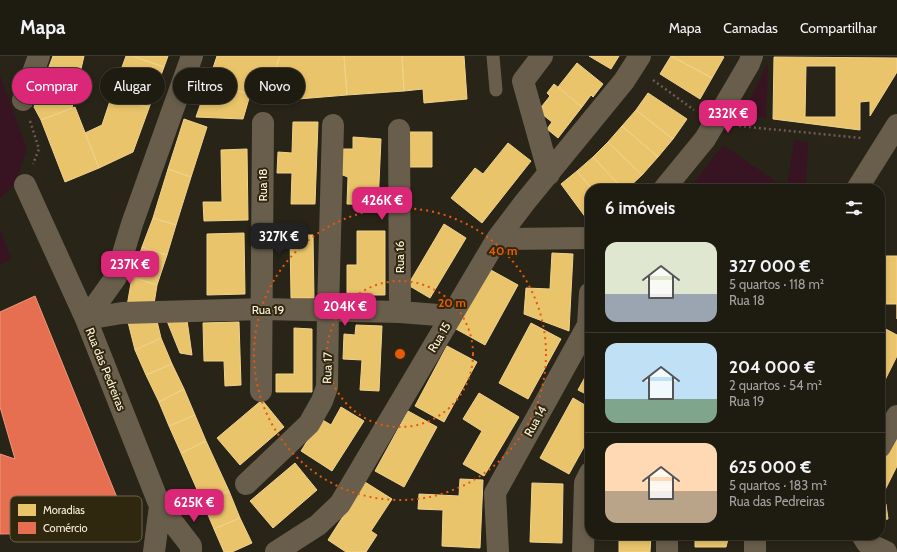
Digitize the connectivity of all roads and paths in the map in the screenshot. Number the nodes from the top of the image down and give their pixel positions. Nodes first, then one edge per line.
1 (39, 56) edge
2 (192, 56) edge
3 (493, 56) edge
4 (542, 56) edge
5 (752, 56) edge
6 (636, 61) edge
7 (35, 68) edge
8 (496, 90) dead end
9 (24, 104) edge
10 (262, 123) dead end
11 (714, 124) junction
12 (333, 125) dead end
13 (399, 130) dead end
14 (894, 135) edge
15 (549, 174) junction
16 (668, 184) edge
17 (860, 184) edge
18 (25, 185) joint
19 (585, 238) edge
20 (497, 239) junction
21 (262, 309) junction
22 (328, 310) junction
23 (400, 312) junction
24 (451, 316) junction
25 (86, 319) junction
26 (585, 330) edge
27 (261, 391) dead end
28 (897, 416) edge
29 (885, 438) edge
30 (585, 483) edge
31 (246, 484) dead end
32 (160, 506) junction
33 (667, 540) edge
34 (755, 540) edge
35 (865, 540) edge
36 (154, 552) edge
37 (192, 552) edge
38 (276, 552) edge
39 (498, 552) edge
40 (583, 552) edge
41 (667, 552) edge
42 (755, 552) edge
43 (886, 552) edge

1 - 7 street
2 - 25 street, Rua das Pedreiras
3 - 8 lane
4 - 15 street
5 - 11 street
6 - 11 path
6 - 15 street, Rua 15
9 - 18 path
10 - 21 street, Rua 18
11 - 14 path
11 - 16 street
12 - 22 street, Rua 17
13 - 23 street, Rua 16
14 - 17 street
15 - 20 street, Rua 15
18 - 25 street
19 - 20 street
20 - 24 street, Rua 15
21 - 22 street, Rua 19
21 - 25 street, Rua 19
21 - 27 street, Rua 18
22 - 23 street, Rua 19
22 - 31 street, Rua 17
23 - 24 street, Rua 19
24 - 38 street, Rua 15
25 - 32 street, Rua das Pedreiras
26 - 39 street, Rua 14
28 - 29 street
30 - 40 street
32 - 36 street, Rua das Pedreiras
32 - 37 street, Rua das Pedreiras
33 - 41 street
34 - 42 street
35 - 43 street

